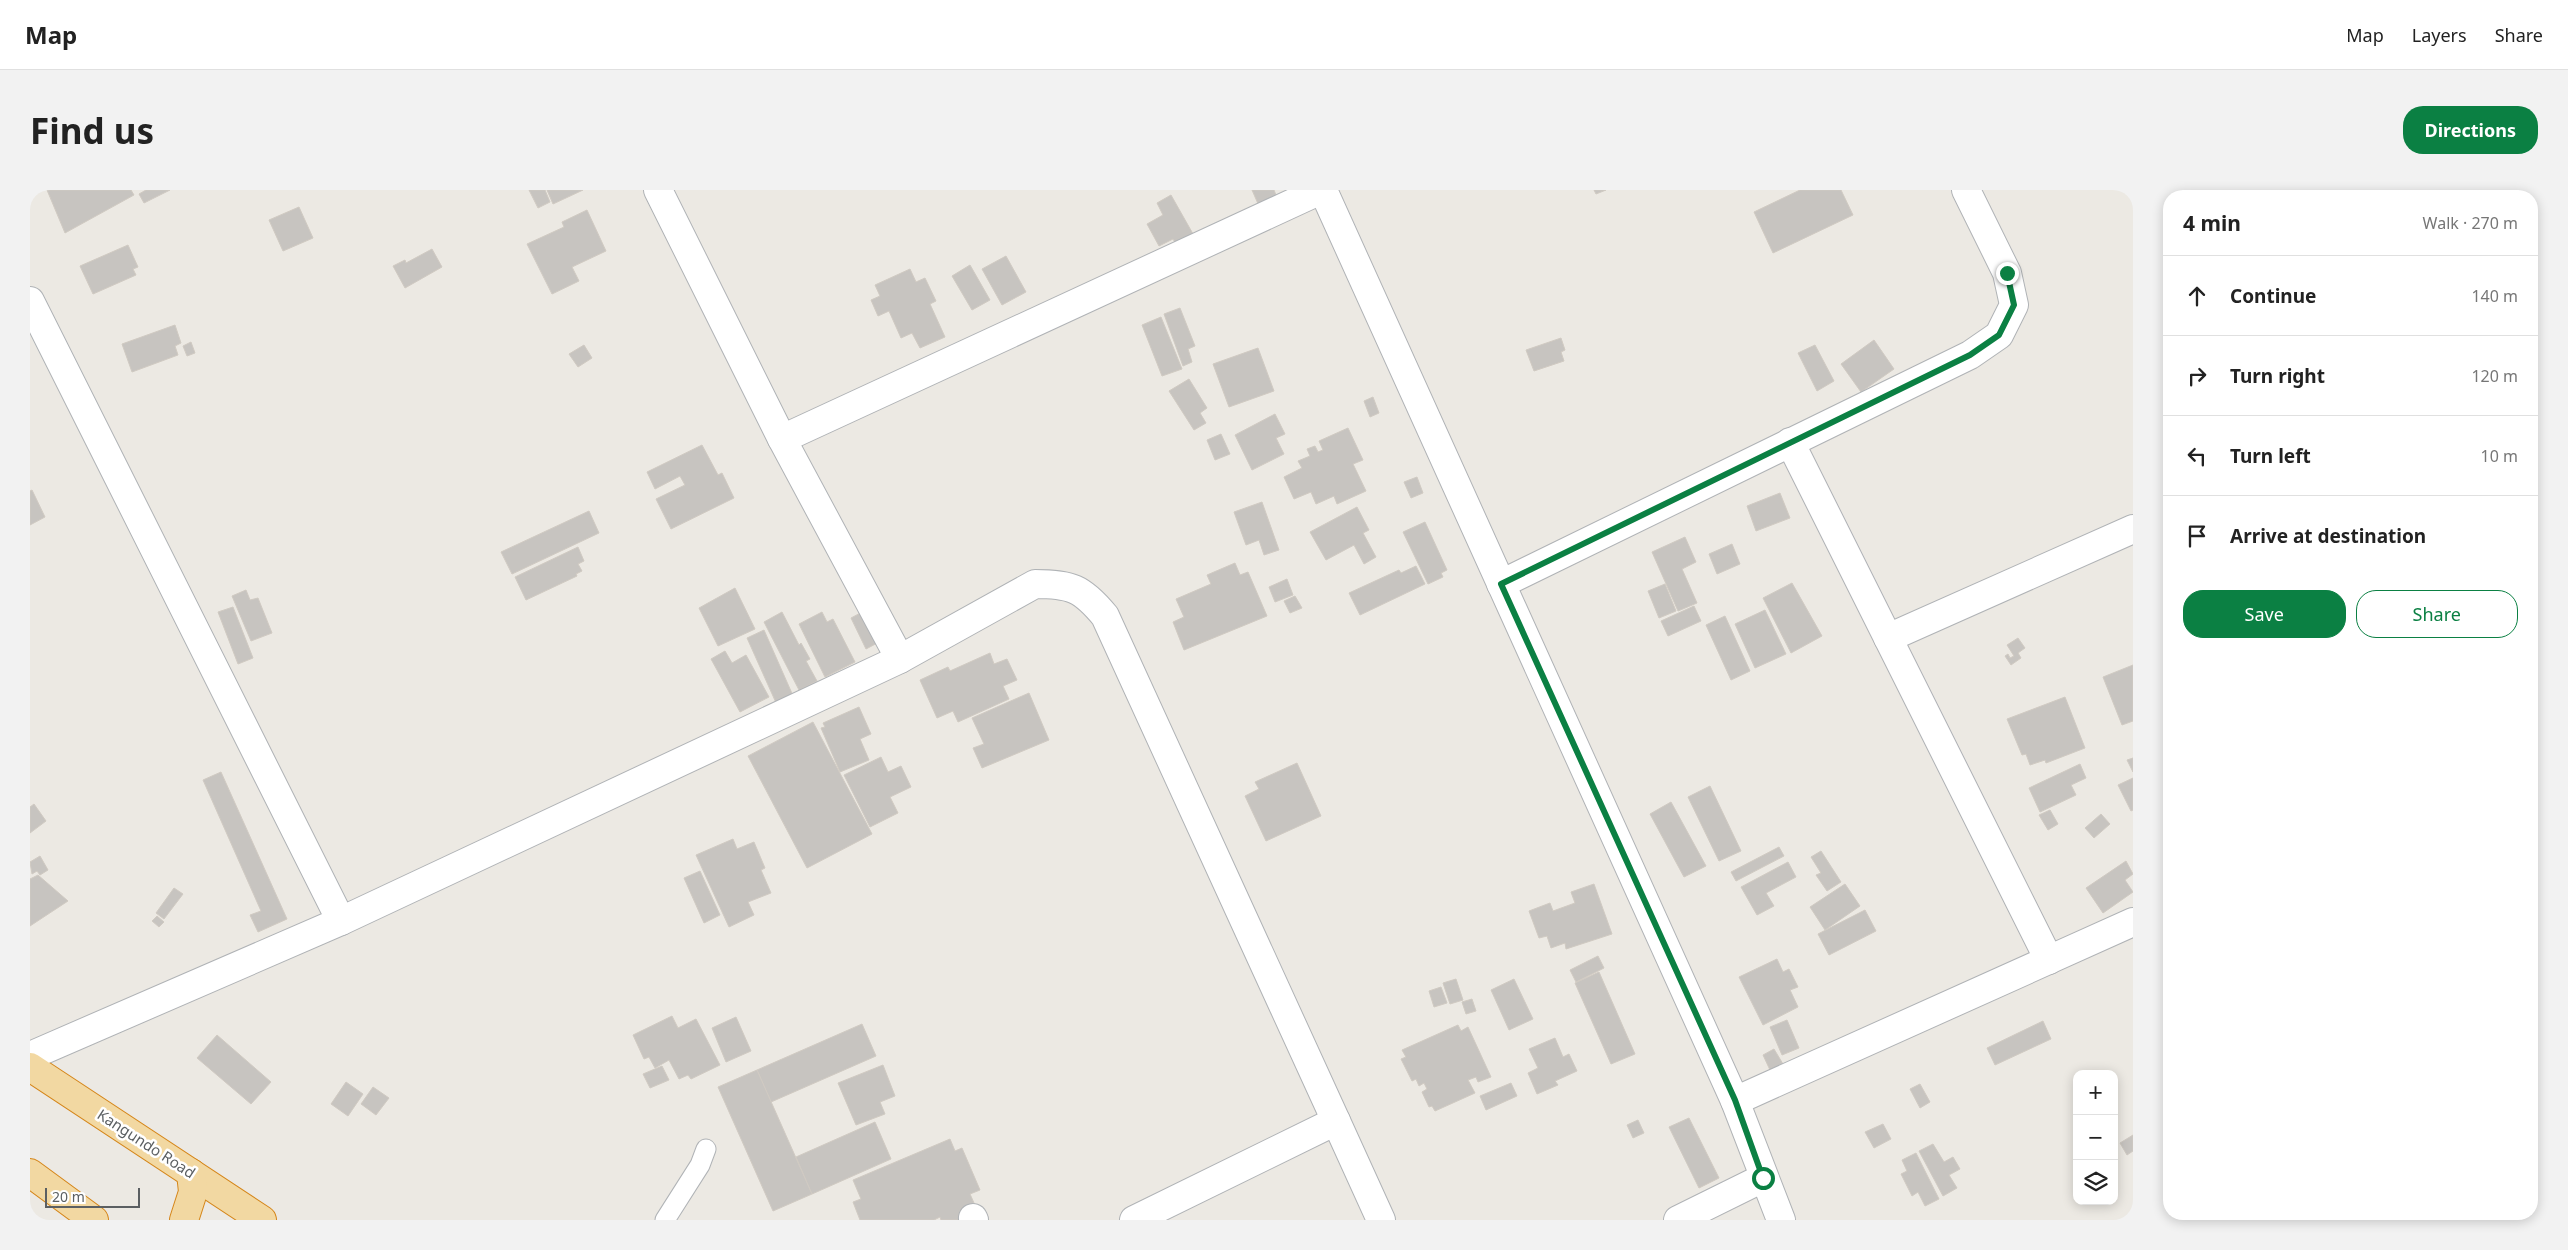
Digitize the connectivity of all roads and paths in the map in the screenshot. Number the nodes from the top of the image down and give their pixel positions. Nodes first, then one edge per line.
1 (658, 190) edge
2 (1322, 190) edge
3 (1966, 190) edge
4 (30, 301) edge
5 (782, 439) junction
6 (1790, 442) junction
7 (2133, 529) edge
8 (1501, 584) junction
9 (1888, 638) junction
10 (900, 659) junction
11 (341, 921) junction
12 (2133, 922) edge
13 (2049, 960) junction
14 (30, 1056) edge
15 (30, 1067) edge
16 (1735, 1100) junction
17 (1336, 1121) junction
18 (706, 1149) dead end
19 (191, 1173) junction
20 (30, 1174) edge
21 (1763, 1178) junction
22 (94, 1220) edge
23 (184, 1220) edge
24 (262, 1220) edge
25 (665, 1220) edge
26 (1134, 1220) edge
27 (1381, 1220) edge
28 (1678, 1220) edge
29 (1781, 1220) edge

1 - 5 street
2 - 5 street
2 - 8 street
3 - 6 street
4 - 11 street
5 - 10 street
6 - 8 street
6 - 9 street
7 - 9 street
8 - 16 street
9 - 13 street
10 - 11 street
10 - 17 street
11 - 14 street
12 - 13 street
13 - 16 street
15 - 19 highway, Kangundo Road
16 - 21 street
17 - 26 street
17 - 27 street
18 - 25 lane
19 - 23 highway
19 - 24 highway, Kangundo Road
20 - 22 highway
21 - 28 street
21 - 29 street

